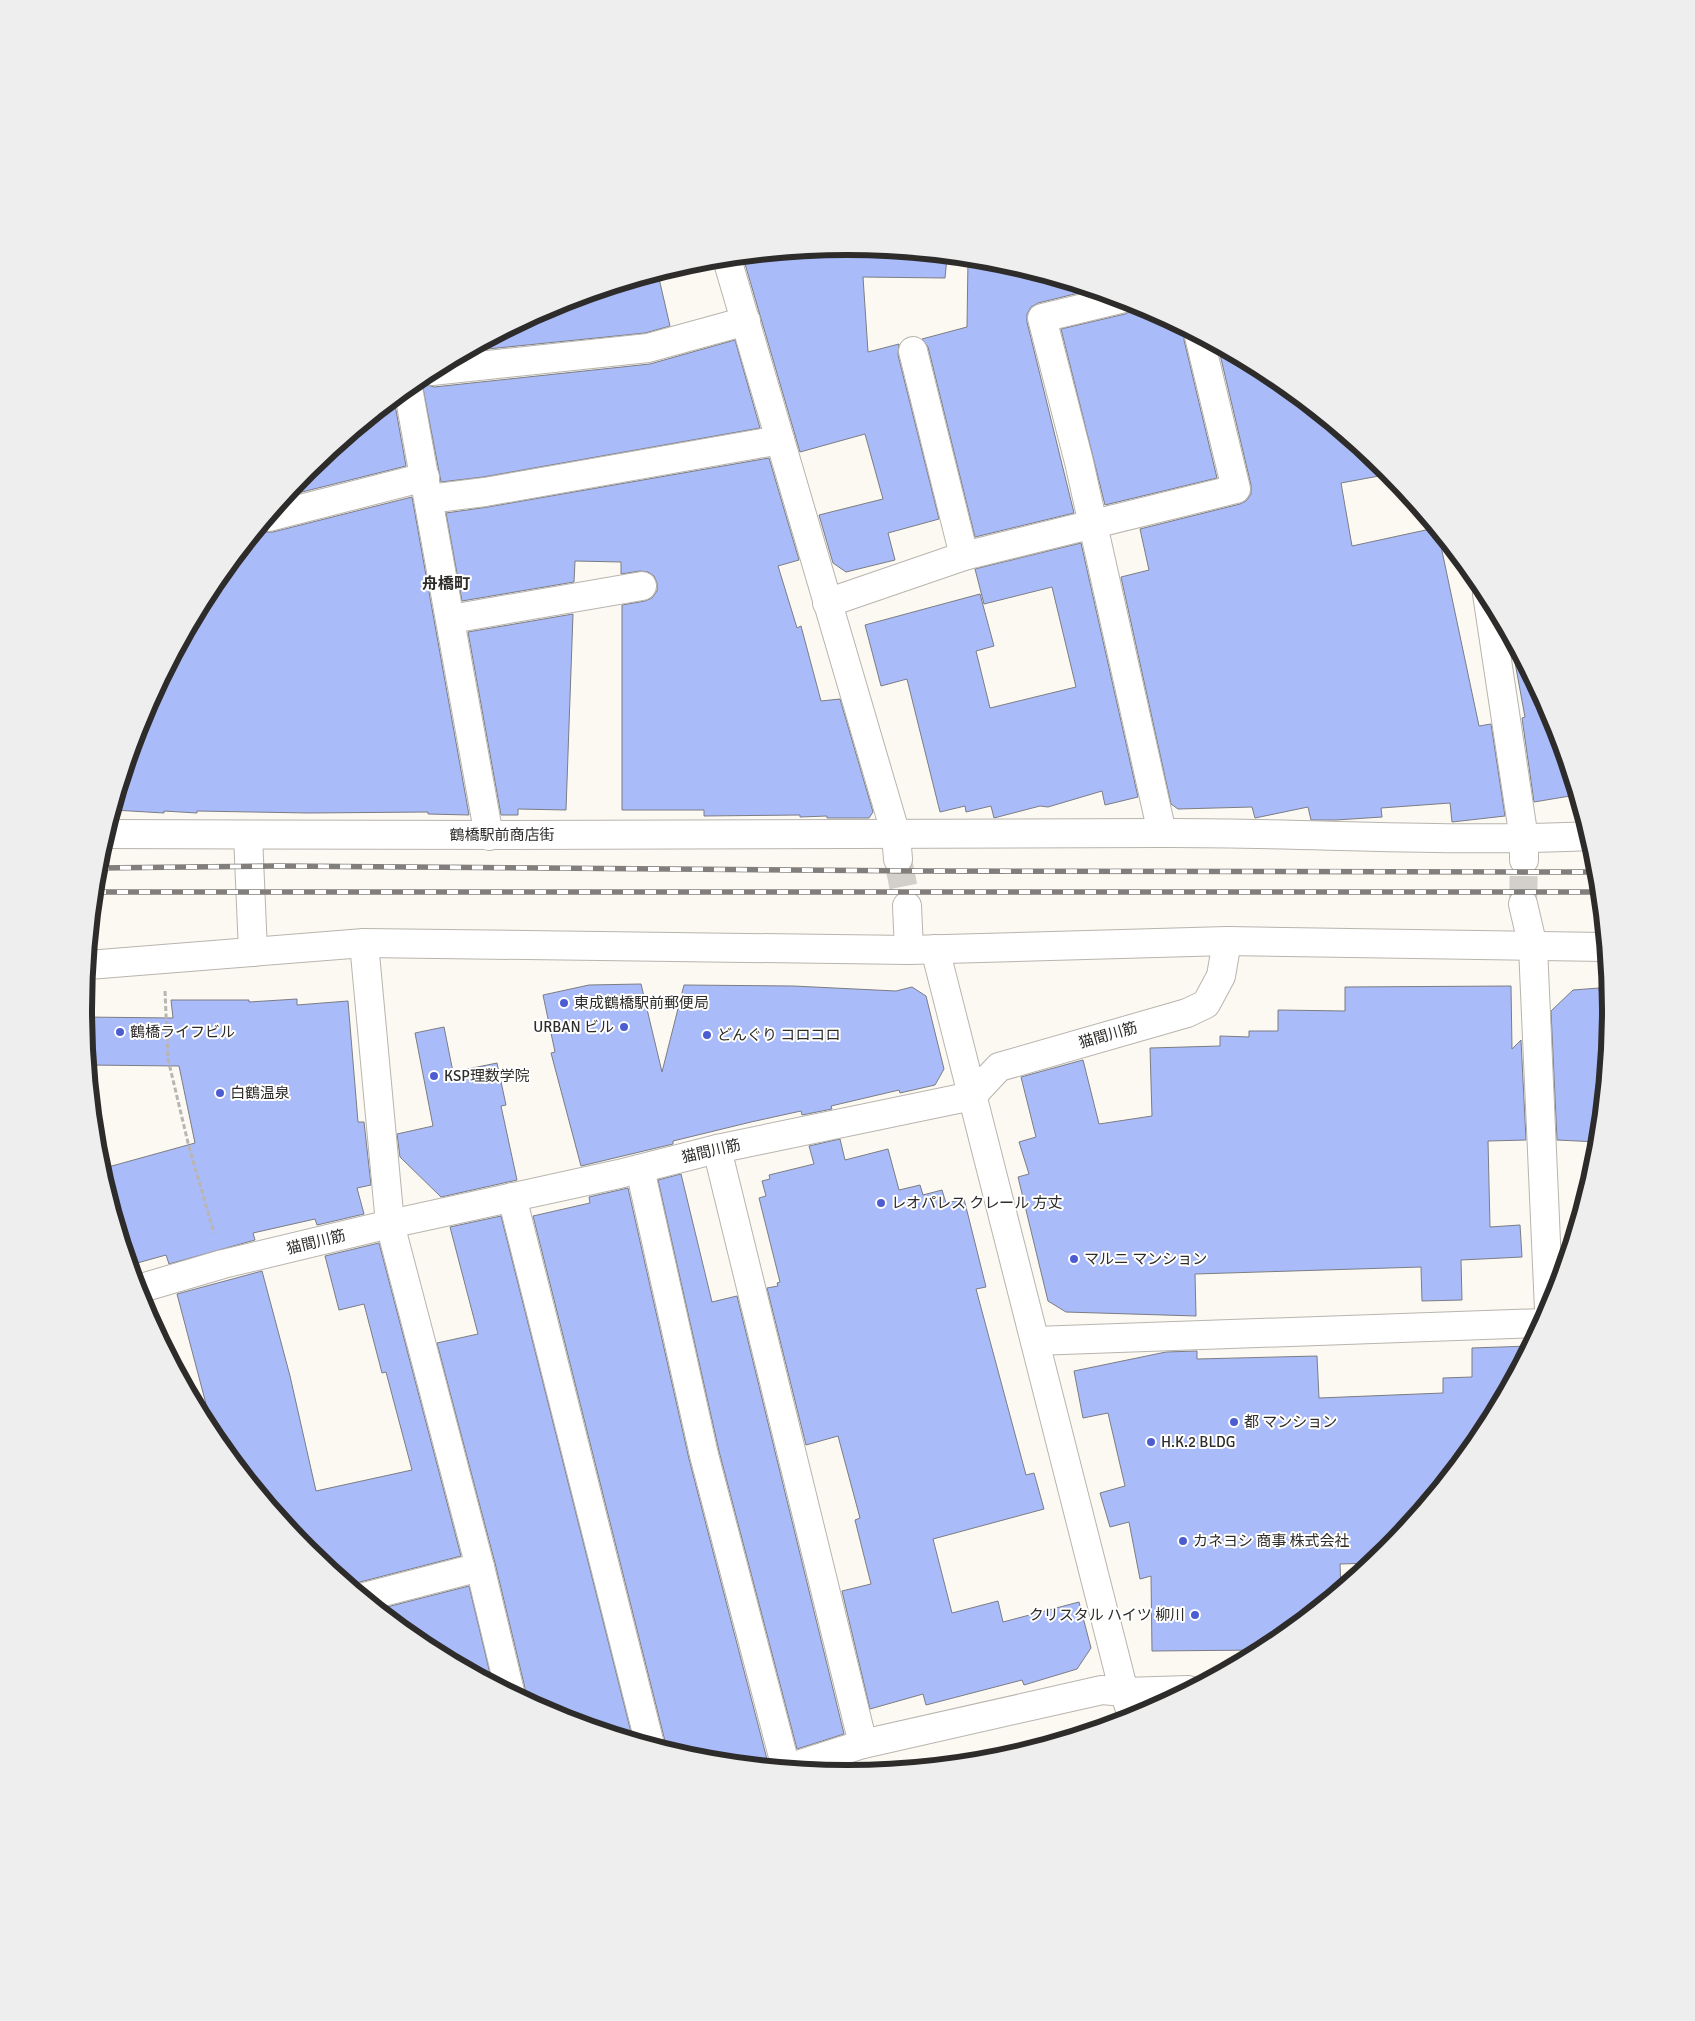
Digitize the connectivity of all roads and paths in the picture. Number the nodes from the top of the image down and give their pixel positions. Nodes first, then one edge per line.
1 (729, 265) edge
2 (1107, 302) edge
3 (746, 321) junction
4 (1201, 344) edge
5 (913, 351) dead end
6 (451, 369) edge
7 (410, 396) edge
8 (780, 440) junction
9 (427, 488) junction
10 (278, 515) edge
11 (1093, 525) junction
12 (964, 556) junction
13 (642, 586) dead end
14 (827, 603) junction
15 (1490, 615) edge
16 (451, 619) junction
17 (1162, 832) junction
18 (114, 834) edge
19 (248, 835) junction
20 (489, 836) junction
21 (1582, 837) edge
22 (897, 847) junction
23 (1524, 849) junction
24 (1523, 904) tunnel mouth
25 (906, 906) tunnel mouth
26 (1226, 941) junction
27 (364, 943) junction
28 (1533, 947) junction
29 (1600, 948) edge
30 (922, 950) junction
31 (253, 952) junction
32 (164, 960) junction
33 (94, 965) edge
34 (972, 1096) junction
35 (717, 1149) junction
36 (640, 1168) junction
37 (512, 1197) junction
38 (390, 1224) junction
39 (223, 1264) junction
40 (145, 1287) edge
41 (1549, 1288) edge
42 (1534, 1323) edge
43 (1035, 1341) junction
44 (480, 1567) junction
45 (371, 1595) edge
46 (508, 1685) edge
47 (1176, 1690) edge
48 (1124, 1692) junction
49 (1130, 1710) edge
50 (648, 1739) edge
51 (863, 1744) junction
52 (786, 1763) edge
53 (799, 1764) edge

1 - 3 street
2 - 11 street
3 - 6 street
3 - 8 street
4 - 11 street
5 - 12 street
7 - 9 street
8 - 9 street
8 - 14 street
9 - 10 street
9 - 16 street
11 - 12 street
11 - 17 street
12 - 14 street
13 - 16 street
14 - 22 street
15 - 23 street
16 - 20 street
17 - 22 street, 鶴橋駅前商店街
17 - 23 street, 鶴橋駅前商店街
18 - 19 street, 鶴橋駅前商店街
19 - 20 street, 鶴橋駅前商店街
19 - 31 street
20 - 22 street, 鶴橋駅前商店街
21 - 23 street, 鶴橋駅前商店街
24 - 28 street
25 - 30 street
26 - 28 street
26 - 30 street
26 - 34 street, 猫間川筋
27 - 30 street
27 - 31 street
27 - 38 street
28 - 29 street
28 - 41 street
30 - 34 street
31 - 32 street
32 - 33 street
32 - 39 path
34 - 35 street, 猫間川筋
34 - 43 street
35 - 36 street, 猫間川筋
35 - 51 street
36 - 37 street, 猫間川筋
36 - 52 street
37 - 38 street, 猫間川筋
37 - 50 street
38 - 39 street, 猫間川筋
38 - 44 street
39 - 40 street, 猫間川筋
42 - 43 street
43 - 48 street
44 - 45 street
44 - 46 street
47 - 48 street
48 - 49 street
48 - 51 street
51 - 53 street

